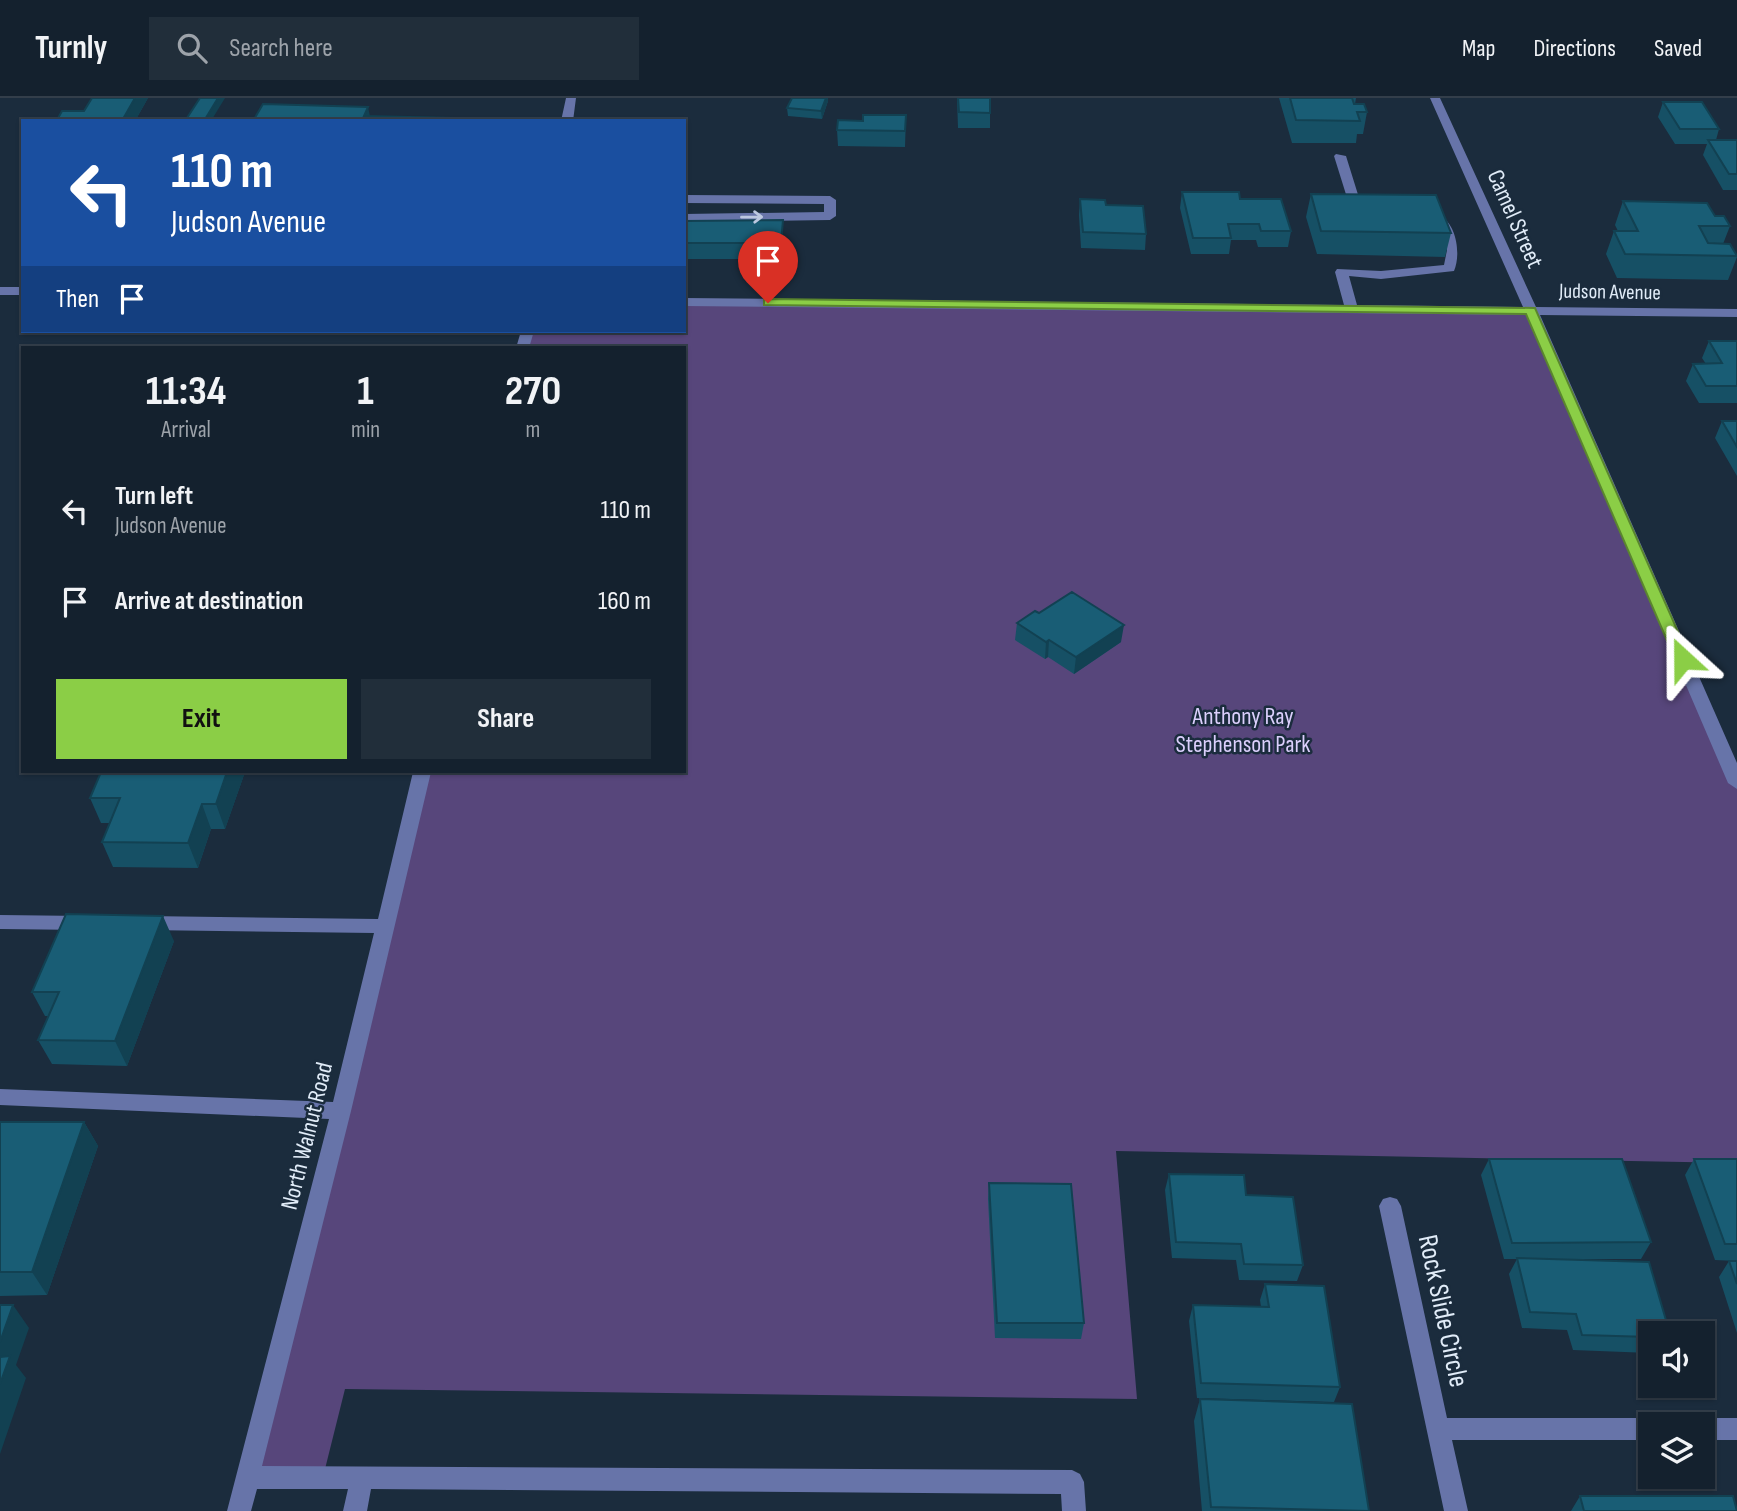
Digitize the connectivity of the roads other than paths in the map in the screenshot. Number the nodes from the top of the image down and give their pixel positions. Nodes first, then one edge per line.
1 (571, 98) edge
2 (1435, 98) edge
3 (567, 119) edge
4 (1340, 156) dead end
5 (686, 199) edge
6 (1381, 205) edge
7 (1433, 205) edge
8 (686, 218) edge
9 (0, 291) edge
10 (21, 291) edge
11 (686, 302) edge
12 (1352, 309) junction
13 (1531, 310) junction
14 (1737, 313) edge
15 (422, 773) edge
16 (1737, 783) edge
17 (0, 922) edge
18 (386, 926) junction
19 (0, 1097) edge
20 (341, 1111) junction
21 (1390, 1206) dead end
22 (1438, 1429) junction
23 (1638, 1429) edge
24 (1715, 1429) edge
25 (1737, 1429) edge
26 (248, 1476) junction
27 (362, 1477) junction
28 (239, 1511) edge
29 (355, 1511) edge
30 (1074, 1511) edge
31 (1456, 1511) edge

1 - 3 street
2 - 13 street, Camel Street
4 - 6 street
8 -> 5 street
7 - 12 street
9 - 10 street
11 - 12 street, Judson Avenue
12 - 13 street, Judson Avenue
13 - 14 street, Judson Avenue
13 - 16 street, Camel Street
15 - 18 street, North Walnut Road
17 - 18 street
18 - 20 street, North Walnut Road
19 - 20 street
20 - 26 street, North Walnut Road
21 - 22 street, Rock Slide Circle
22 - 23 street
22 - 31 street, Rock Slide Circle
24 - 25 street
26 - 27 street
26 - 28 street, North Walnut Road
27 - 29 street
27 - 30 street

